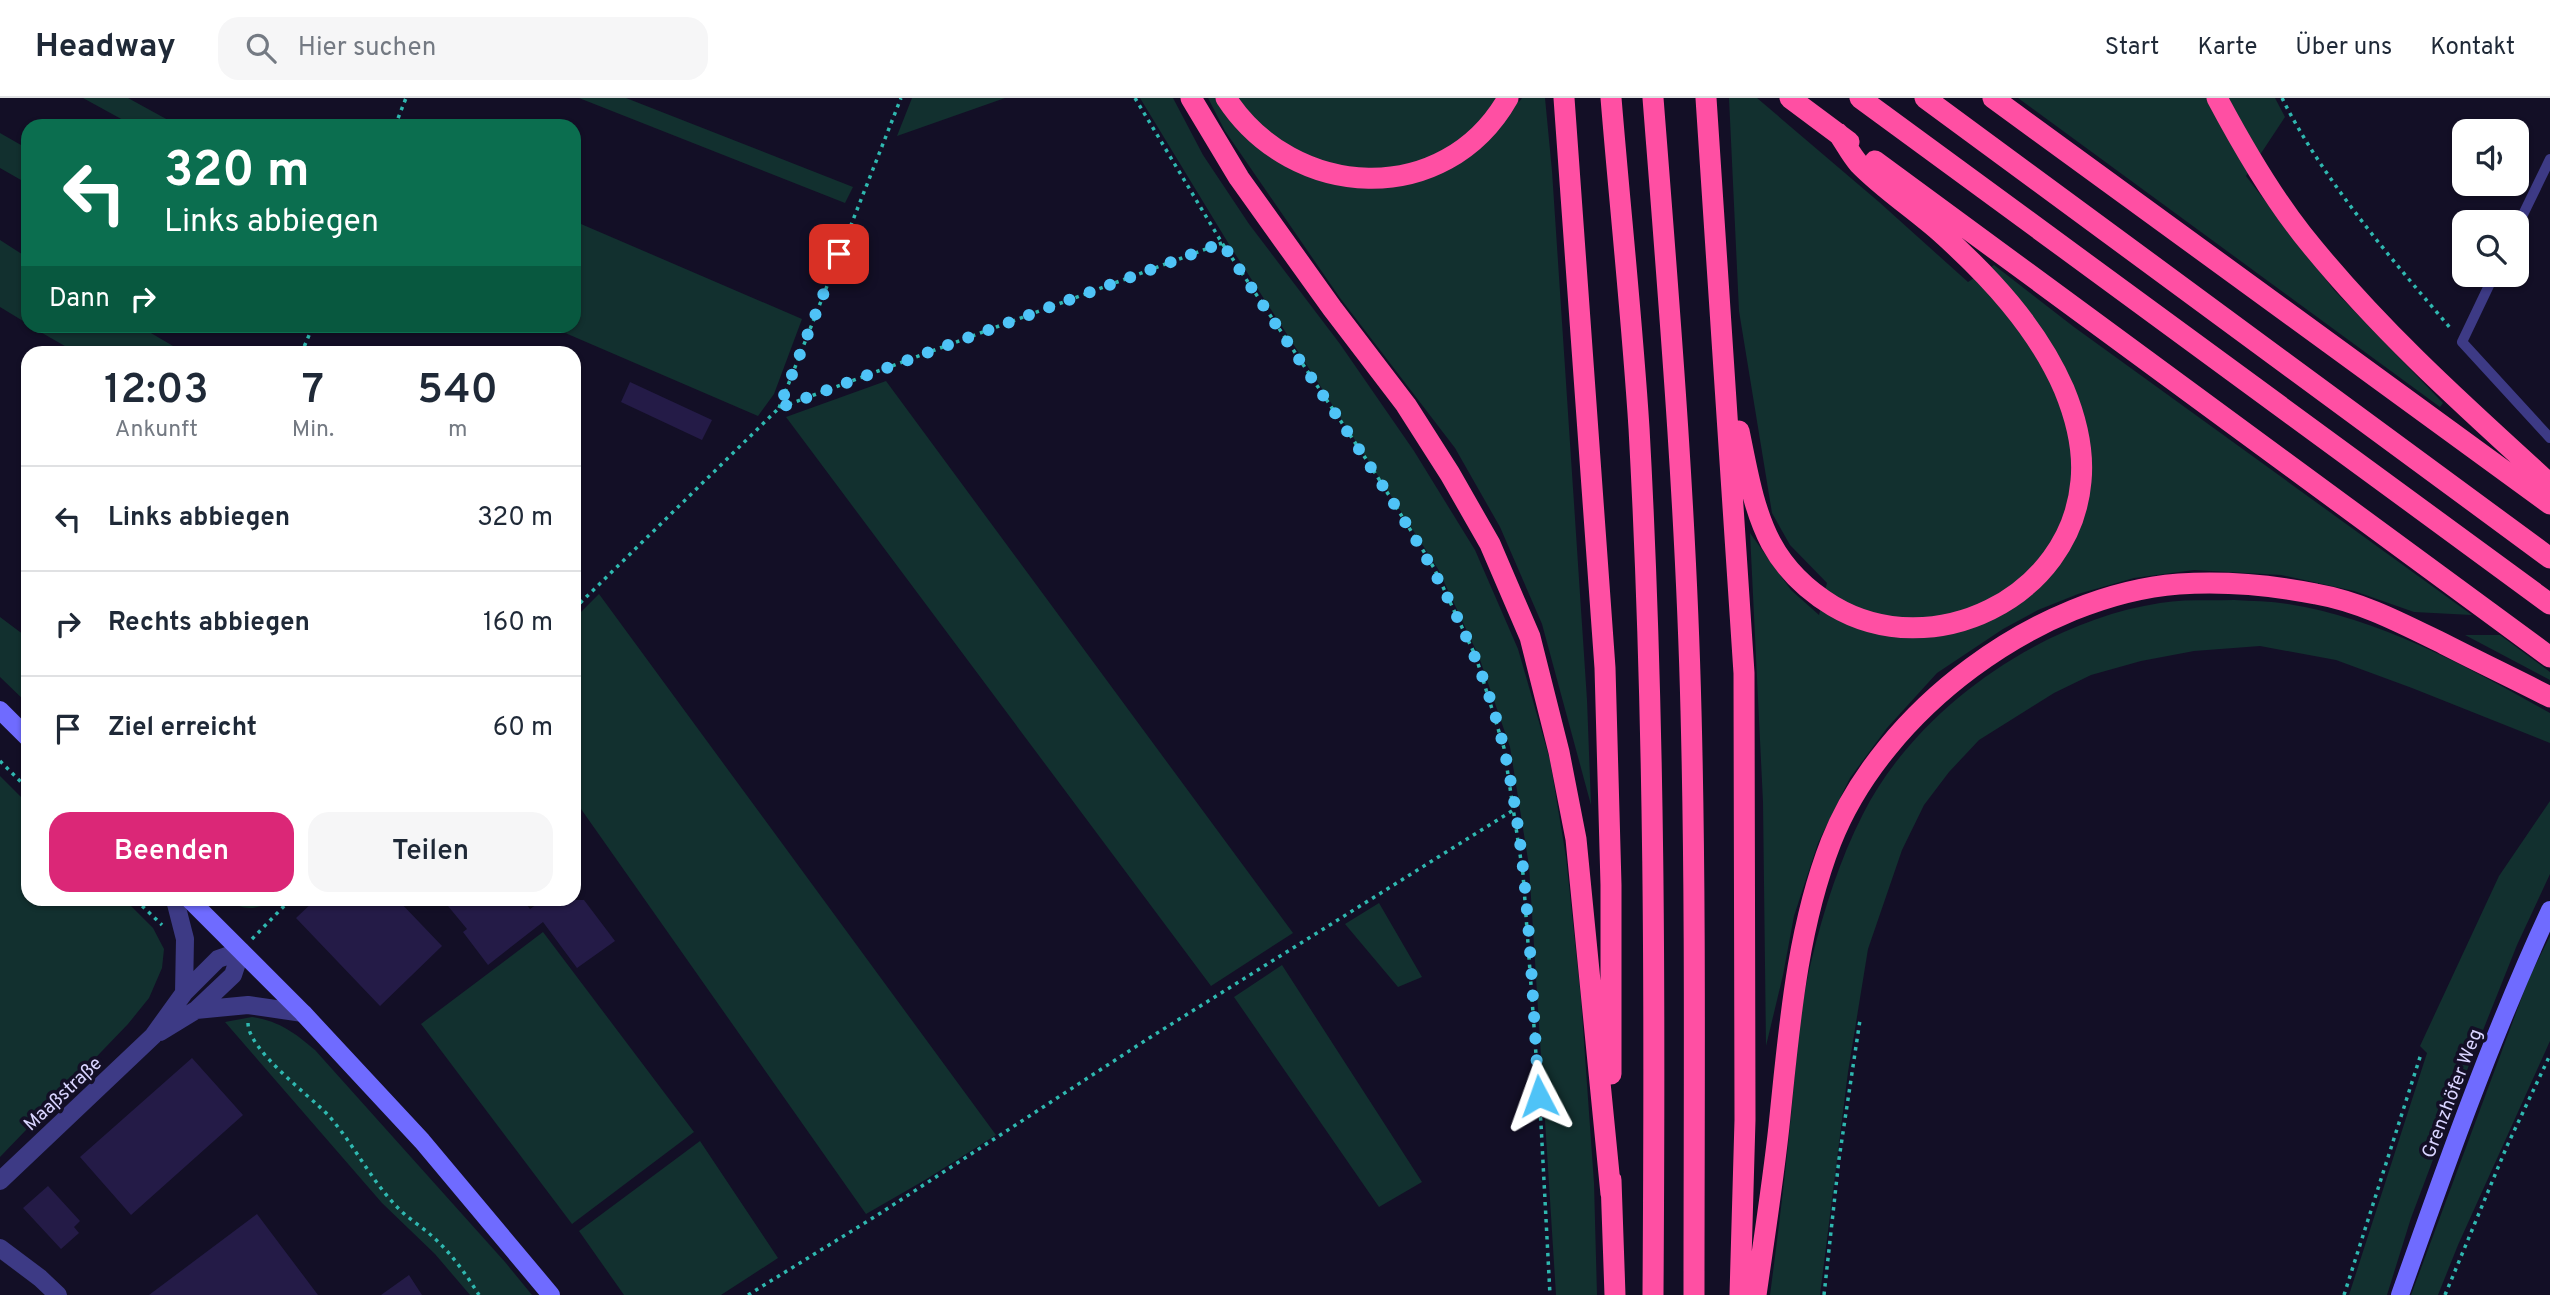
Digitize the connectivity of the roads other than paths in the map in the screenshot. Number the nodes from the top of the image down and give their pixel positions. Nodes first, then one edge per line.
1 (1191, 98) edge
2 (1226, 98) edge
3 (1508, 98) edge
4 (1563, 98) edge
5 (1611, 98) edge
6 (1653, 98) edge
7 (1706, 98) edge
8 (1790, 98) edge
9 (1860, 98) edge
10 (1925, 98) edge
11 (1993, 98) edge
12 (2217, 98) edge
13 (1838, 133) junction
14 (2550, 159) edge
15 (2525, 210) edge
16 (2488, 287) edge
17 (1723, 344) junction
18 (2550, 438) edge
19 (2550, 484) edge
20 (2550, 504) edge
21 (2550, 558) edge
22 (2550, 604) edge
23 (2550, 657) edge
24 (2550, 697) edge
25 (0, 710) edge
26 (21, 731) edge
27 (177, 906) edge
28 (196, 906) edge
29 (2550, 910) edge
30 (241, 951) junction
31 (184, 993) junction
32 (196, 1010) junction
33 (303, 1013) junction
34 (153, 1036) junction
35 (0, 1181) edge
36 (1611, 1194) junction
37 (0, 1248) edge
38 (58, 1295) edge
39 (551, 1295) edge
40 (1615, 1295) edge
41 (1653, 1295) edge
42 (1693, 1295) edge
43 (1740, 1295) edge
44 (1756, 1295) edge
45 (2400, 1295) edge

1 - 36 highway
2 - 3 highway
4 - 36 highway
5 - 41 highway
6 - 42 highway
7 - 17 highway
8 - 13 highway
9 - 22 highway
10 - 21 highway
11 - 20 highway
12 - 19 highway
13 - 17 highway
13 - 23 highway
14 - 15 lane
16 - 18 lane
17 - 43 highway
24 - 44 highway
25 - 26 main road
27 - 31 street
28 - 30 main road
29 - 45 main road, Grenzhöfer Weg
30 - 31 street, Maaßstraße
30 - 32 street, Maaßstraße
30 - 33 main road
31 - 34 street, Maaßstraße
32 - 33 street, Maaßstraße
32 - 34 street, Maaßstraße
33 - 39 main road
34 - 35 street, Maaßstraße
36 - 40 highway
37 - 38 street

